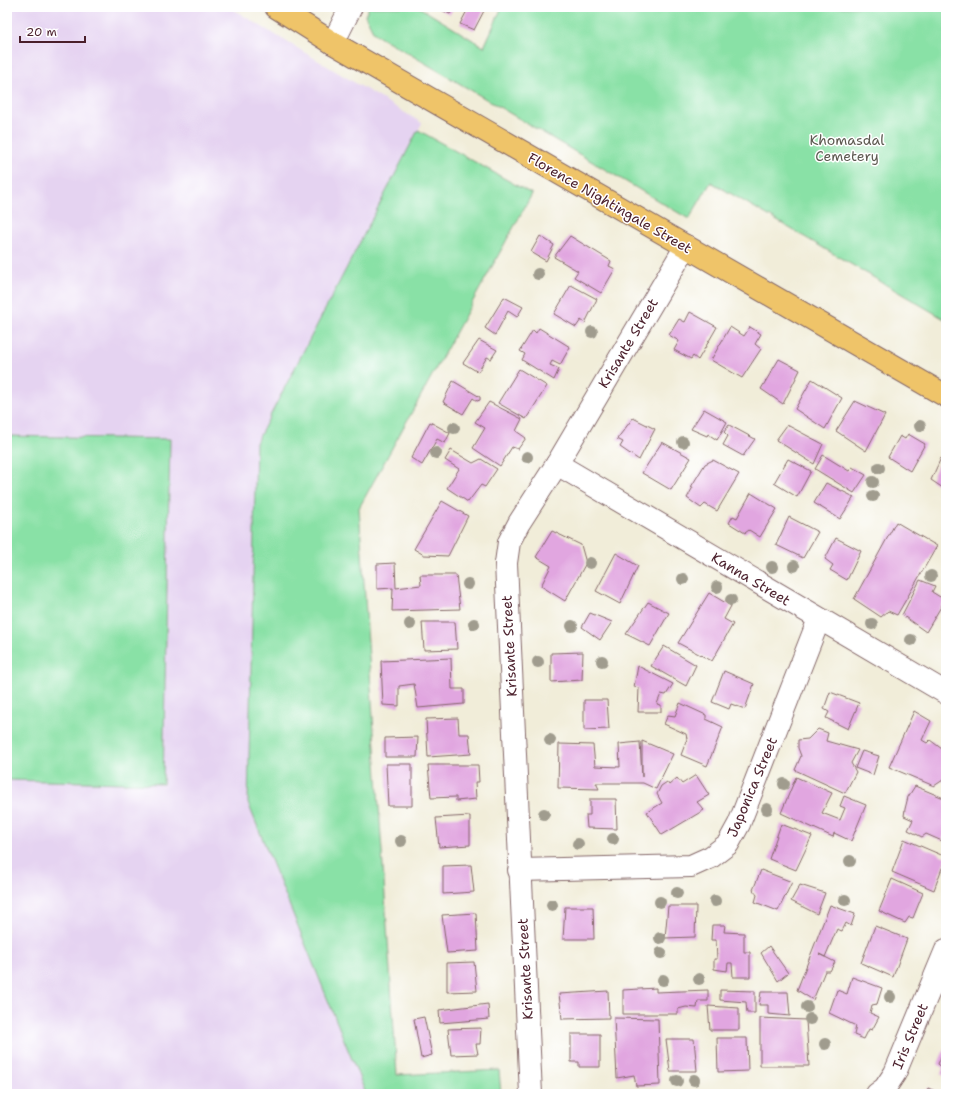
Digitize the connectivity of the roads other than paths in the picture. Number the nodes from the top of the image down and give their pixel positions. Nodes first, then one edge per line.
1 (276, 7) edge
2 (351, 7) edge
3 (333, 43) junction
4 (686, 246) junction
5 (946, 396) edge
6 (557, 464) junction
7 (819, 619) junction
8 (946, 693) edge
9 (519, 870) junction
10 (946, 950) edge
11 (531, 1094) edge
12 (877, 1094) edge

1 - 3 main road, Florence Nightingale Street
2 - 3 street
3 - 4 main road, Florence Nightingale Street
4 - 5 main road, Florence Nightingale Street
4 - 6 street, Krisante Street
6 - 7 street, Kanna Street
6 - 9 street, Krisante Street
7 - 8 street, Kanna Street
7 - 9 street, Japonica Street
9 - 11 street, Krisante Street
10 - 12 street, Iris Street

